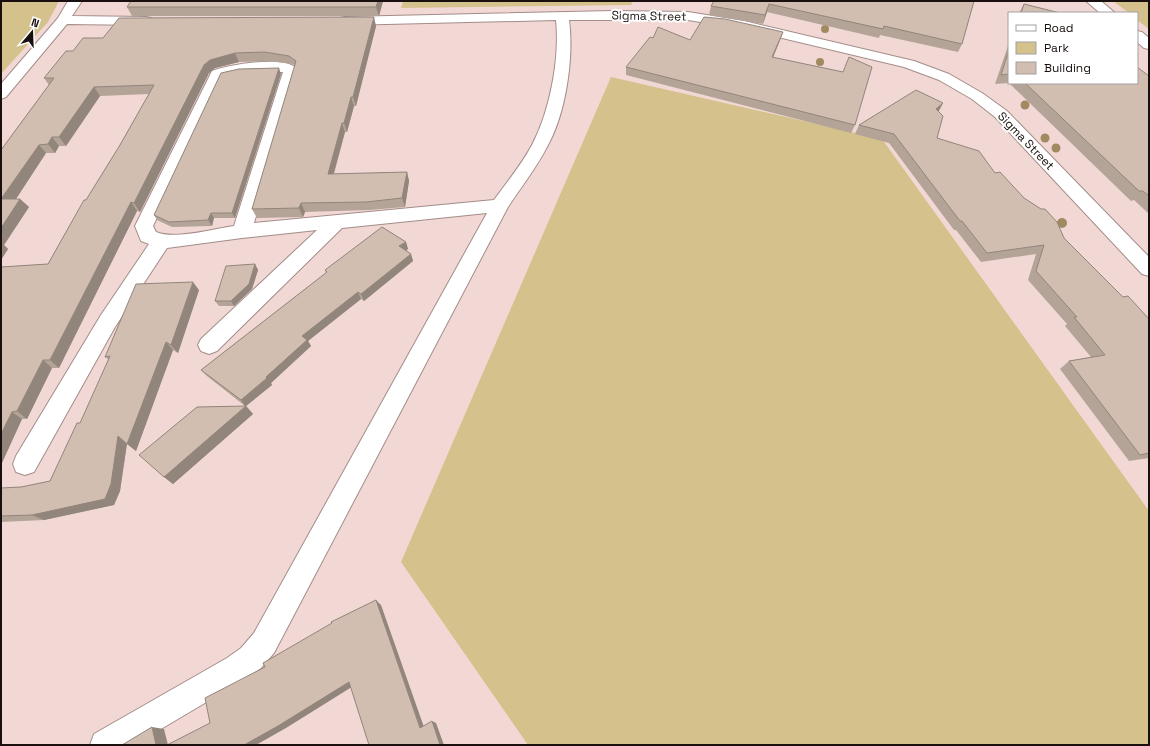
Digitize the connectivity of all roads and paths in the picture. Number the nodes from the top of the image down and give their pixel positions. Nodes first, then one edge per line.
1 (75, 1) edge
2 (1093, 1) edge
3 (1107, 12) edge
4 (562, 16) junction
5 (63, 20) junction
6 (333, 21) edge
7 (162, 22) edge
8 (1138, 36) edge
9 (1149, 45) edge
10 (1, 94) edge
11 (500, 206) junction
12 (336, 223) junction
13 (242, 231) junction
14 (161, 242) junction
15 (1149, 269) edge
16 (209, 346) dead end
17 (25, 464) dead end
18 (105, 745) edge

1 - 5 street
2 - 3 street
4 - 6 street, Sigma Street
4 - 11 street
4 - 15 street, Sigma Street
5 - 7 street
5 - 10 street
8 - 9 street
11 - 12 street
11 - 18 street
12 - 13 street
12 - 16 street
13 - 14 street
13 - 14 street
14 - 17 street

